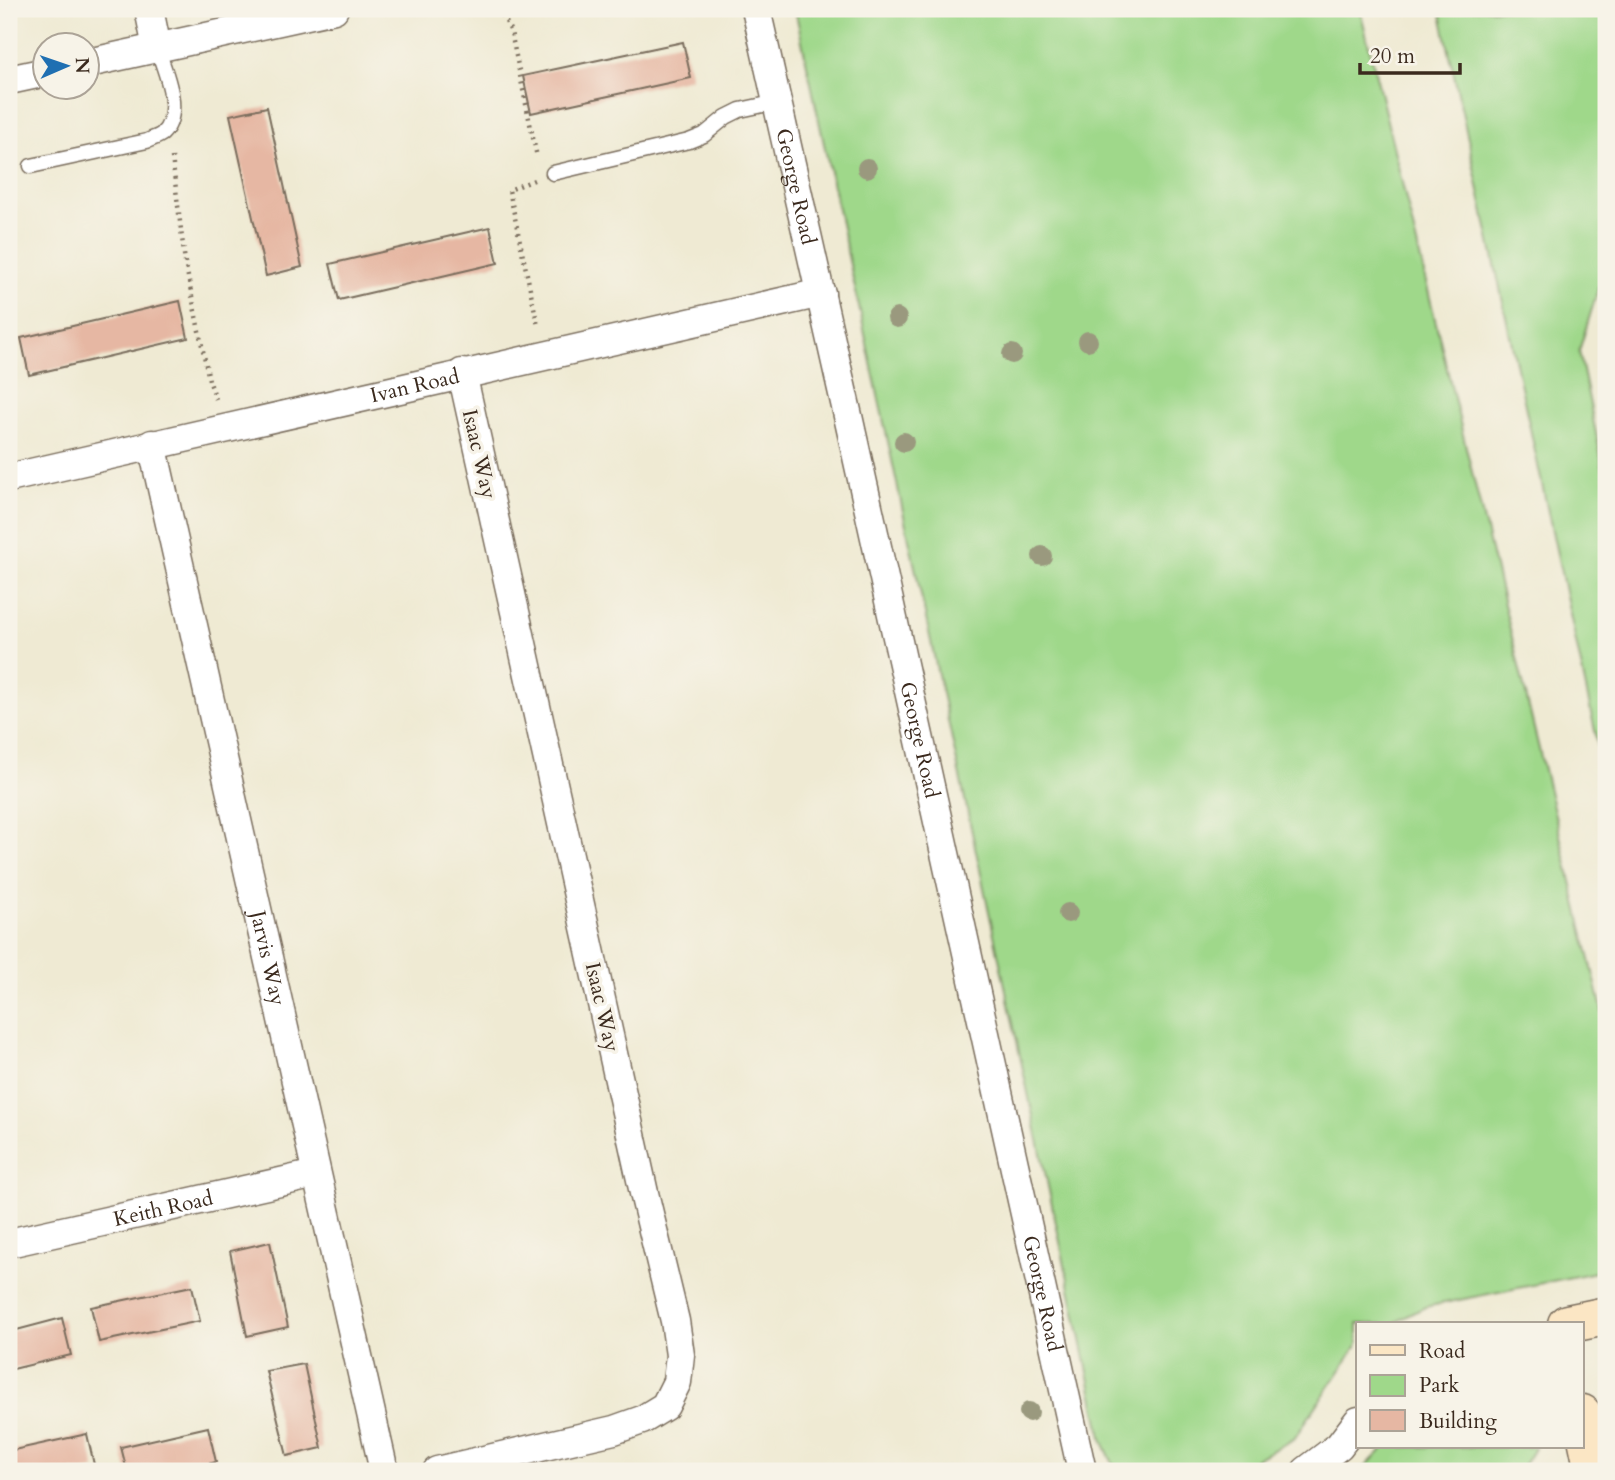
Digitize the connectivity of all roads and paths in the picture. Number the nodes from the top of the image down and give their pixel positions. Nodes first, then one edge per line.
1 (149, 9) edge
2 (334, 9) edge
3 (500, 9) edge
4 (756, 9) edge
5 (157, 48) junction
6 (102, 60) edge
7 (32, 75) edge
8 (9, 80) edge
9 (777, 102) junction
10 (168, 124) junction
11 (31, 166) dead end
12 (554, 173) junction
13 (821, 293) junction
14 (544, 355) junction
15 (462, 373) junction
16 (225, 428) junction
17 (152, 444) junction
18 (9, 478) edge
19 (316, 1174) junction
20 (9, 1243) edge
21 (1606, 1316) edge
22 (1577, 1322) edge
23 (1356, 1423) edge
24 (1584, 1424) edge
25 (384, 1471) edge
26 (437, 1471) edge
27 (1082, 1471) edge
28 (1306, 1471) edge
29 (1594, 1471) edge

1 - 5 street
2 - 5 street
3 - 12 path
4 - 9 street, George Road
5 - 6 street
5 - 10 lane
7 - 8 street
9 - 12 lane
9 - 13 street, George Road
10 - 11 lane
10 - 16 path
12 - 14 path
13 - 14 street, Ivan Road
13 - 27 street, George Road
14 - 15 street, Ivan Road
15 - 16 street, Ivan Road
15 - 26 street, Isaac Way
16 - 17 street, Ivan Road
17 - 18 street, Ivan Road
17 - 19 street, Jarvis Way
19 - 20 street, Keith Road
19 - 25 street, Jarvis Way
21 - 22 street
23 - 28 street
24 - 29 street

